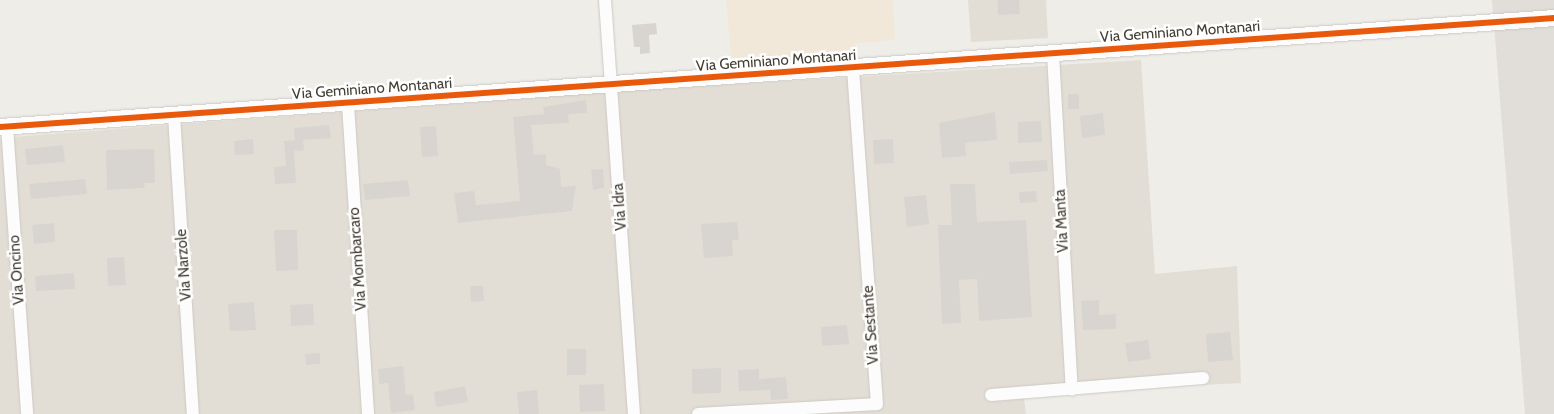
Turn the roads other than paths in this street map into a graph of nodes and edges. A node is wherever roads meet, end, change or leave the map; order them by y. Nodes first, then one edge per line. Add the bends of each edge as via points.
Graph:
1 (605, 0) edge
2 (1554, 18) edge
3 (1053, 54) junction
4 (853, 68) junction
5 (611, 85) junction
6 (348, 104) junction
7 (174, 115) junction
8 (4, 126) edge
9 (1203, 378) dead end
10 (1072, 389) junction
11 (991, 395) dead end
12 (27, 414) edge
13 (193, 414) edge
14 (368, 414) edge
15 (634, 414) edge
16 (698, 414) edge

1 - 5 street, Via Idra
2 - 3 street, Via Geminiano Montanari
3 - 4 street, Via Geminiano Montanari
3 - 10 street, Via Manta
4 - 5 street, Via Geminiano Montanari
4 - 16 street, Via Sestante via 876,404
5 - 6 street, Via Geminiano Montanari
5 - 15 street, Via Idra
6 - 7 street, Via Geminiano Montanari
6 - 14 street, Via Mombarcaro
7 - 8 street, Via Geminiano Montanari
7 - 13 street, Via Narzole
8 - 12 street, Via Oncino
9 - 10 street
10 - 11 street

